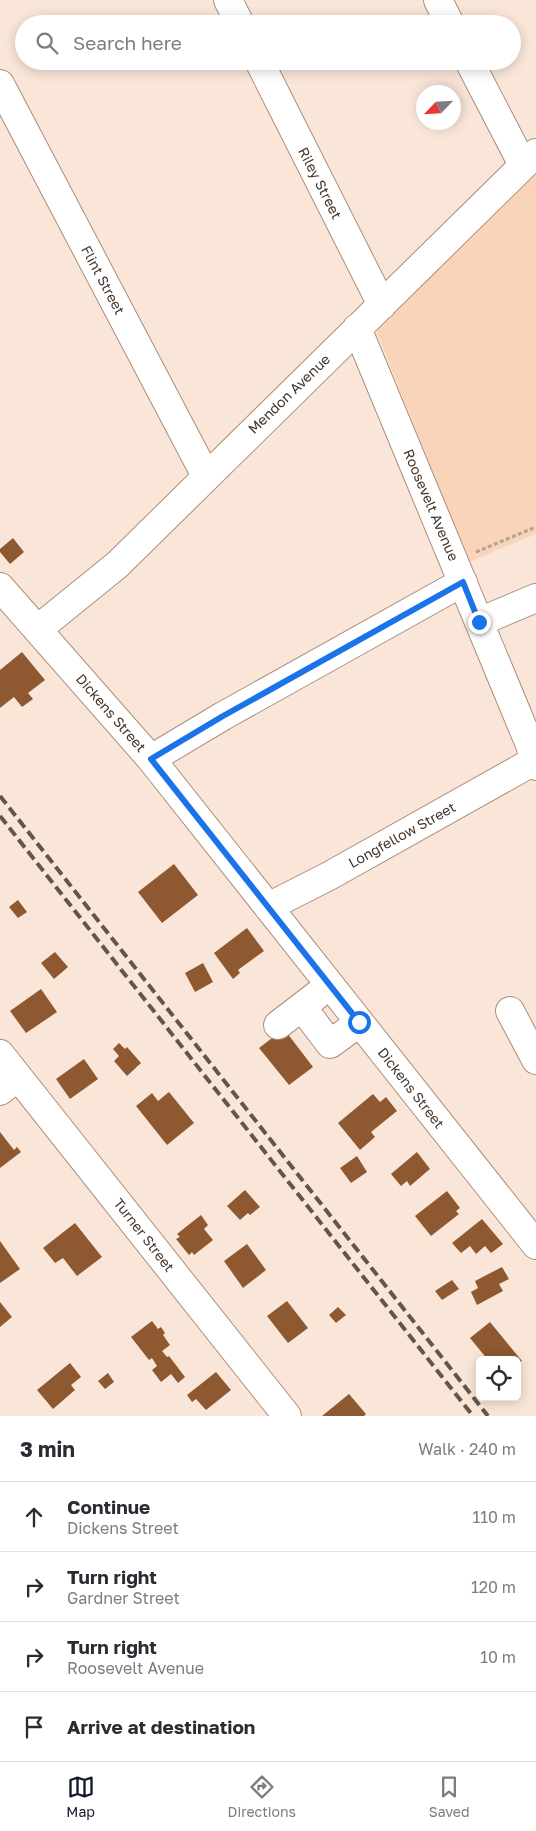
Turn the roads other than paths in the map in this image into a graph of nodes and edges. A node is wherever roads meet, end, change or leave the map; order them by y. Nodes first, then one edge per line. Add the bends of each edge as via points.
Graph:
1 (228, 0) edge
2 (438, 0) edge
3 (236, 15) edge
4 (446, 15) edge
5 (264, 70) edge
6 (475, 70) edge
7 (0, 84) edge
8 (530, 159) edge
9 (382, 305) junction
10 (357, 328) junction
11 (206, 476) junction
12 (463, 582) junction
13 (0, 586) edge
14 (536, 598) edge
15 (479, 622) junction
16 (38, 629) junction
17 (151, 759) junction
18 (535, 763) edge
19 (268, 908) junction
20 (330, 985) junction
21 (302, 1007) junction
22 (510, 1011) dead end
23 (359, 1022) junction
24 (278, 1025) dead end
25 (0, 1054) edge
26 (536, 1060) edge
27 (9, 1084) edge
28 (536, 1245) edge
29 (287, 1416) edge

1 - 3 street
2 - 4 street
5 - 9 street, Riley Street
6 - 8 street
7 - 11 street, Flint Street
8 - 9 street, Mendon Avenue
9 - 10 street, Mendon Avenue
10 - 11 street, Mendon Avenue
10 - 12 street, Roosevelt Avenue
11 - 16 street, Mendon Avenue via 116,565
12 - 15 street, Roosevelt Avenue
12 - 17 street
13 - 16 street, Dickens Street
14 - 15 street
15 - 18 street, Roosevelt Avenue
16 - 17 street, Dickens Street
17 - 19 street, Dickens Street
18 - 19 street, Longfellow Street
19 - 20 street, Dickens Street
20 - 21 street
20 - 23 street, Dickens Street
21 - 23 street via 330,1044
21 - 24 street
22 - 26 street
23 - 28 street, Dickens Street
25 - 27 street, Turner Street
27 - 29 street, Turner Street

